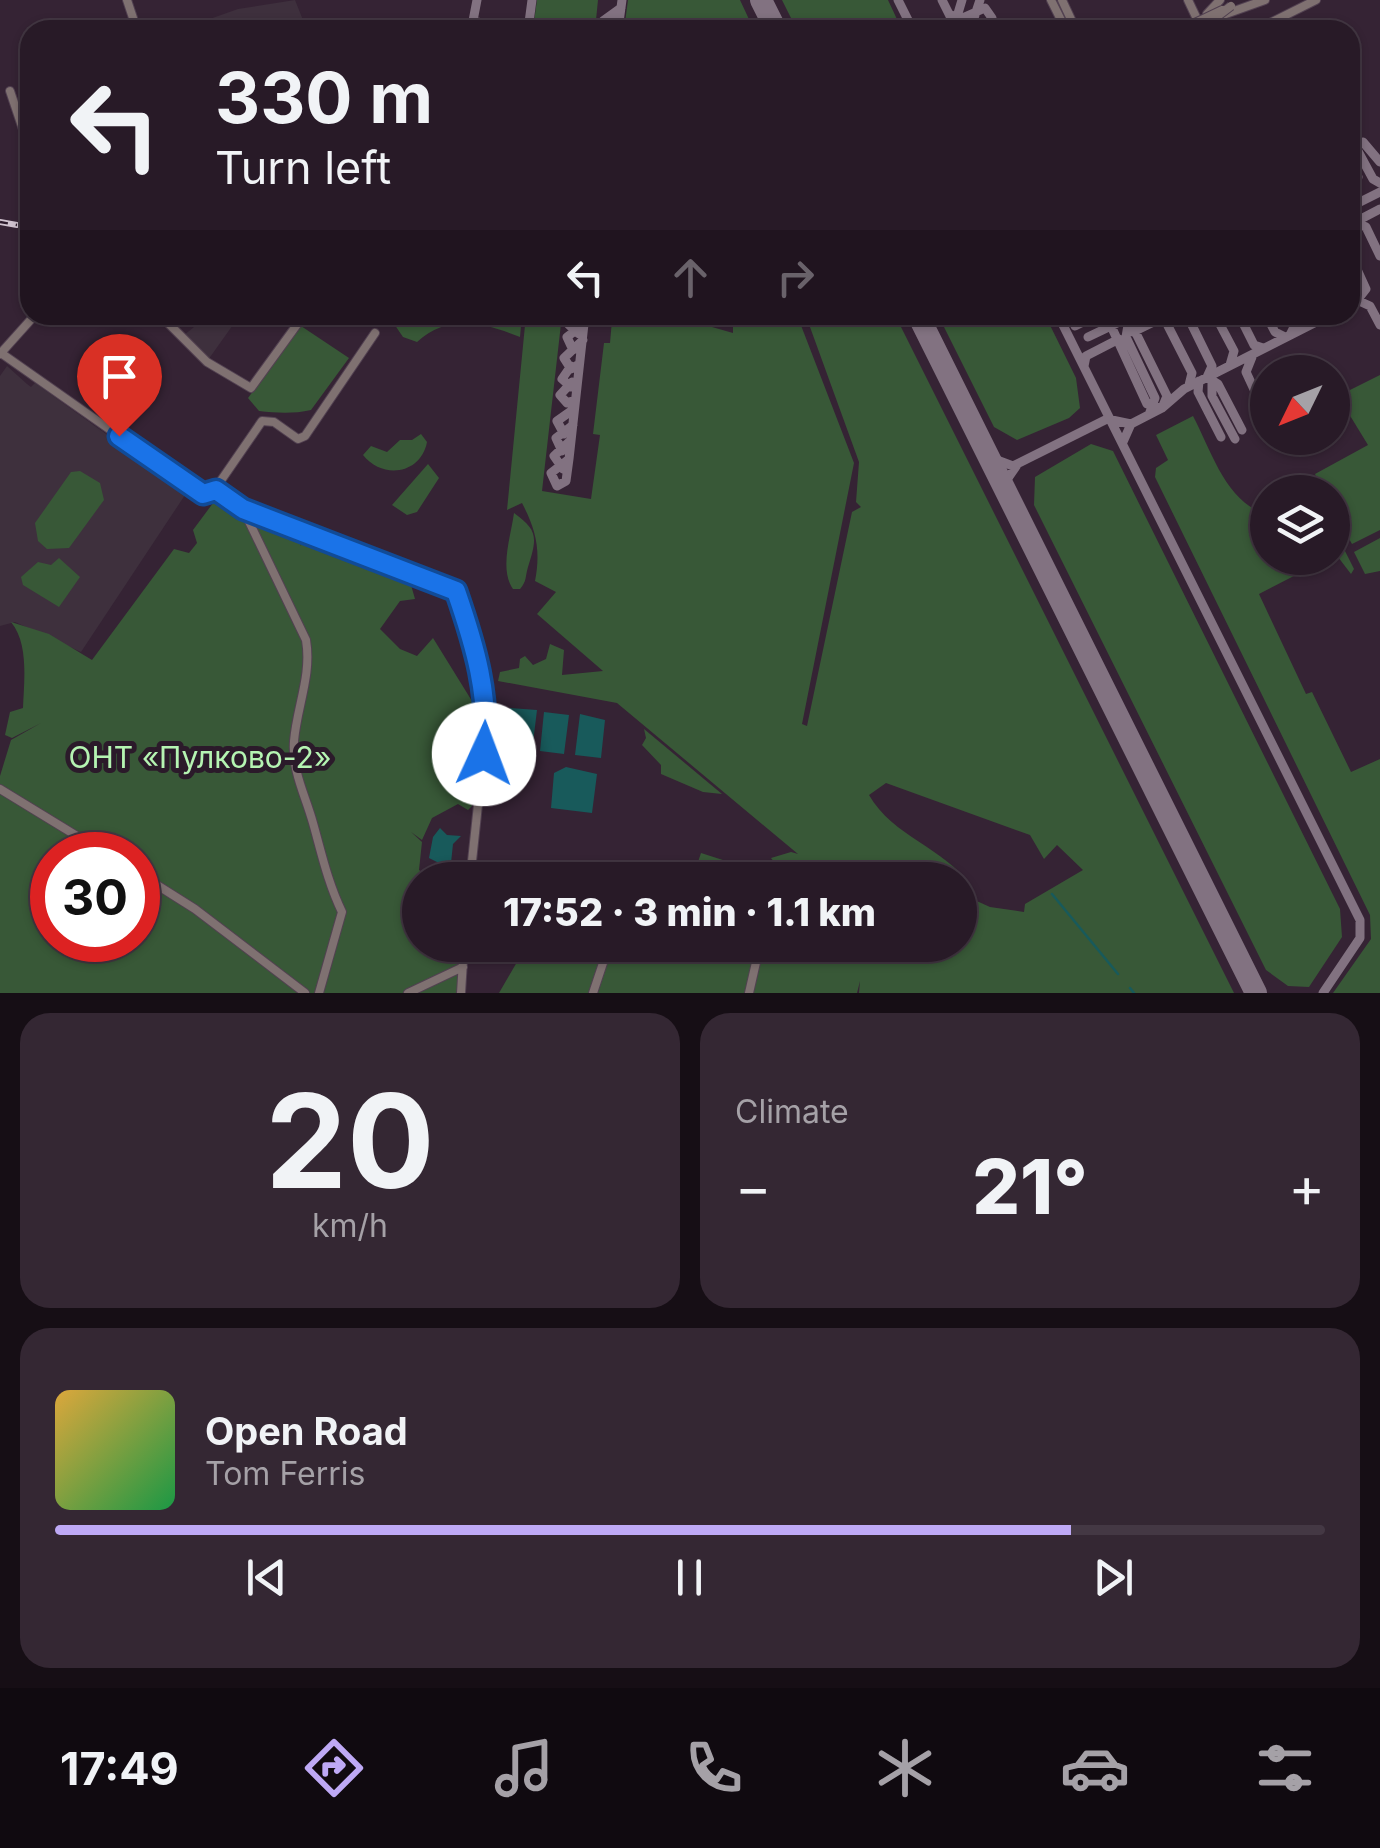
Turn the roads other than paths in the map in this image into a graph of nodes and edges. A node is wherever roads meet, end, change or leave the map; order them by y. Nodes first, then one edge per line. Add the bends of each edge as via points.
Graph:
1 (1240, 0) edge
2 (1265, 0) edge
3 (1316, 0) edge
4 (1224, 8) edge
5 (1276, 20) edge
6 (10, 91) dead end
7 (20, 120) edge
8 (26, 325) edge
9 (170, 325) edge
10 (297, 325) edge
11 (375, 333) dead end
12 (0, 354) edge
13 (214, 492) junction
14 (243, 509) junction
15 (0, 789) edge
16 (70, 832) edge
17 (472, 862) edge
18 (160, 887) edge
19 (463, 962) edge
20 (603, 962) edge
21 (756, 962) edge
22 (463, 966) junction
23 (305, 993) edge
24 (319, 993) edge
25 (408, 993) edge
26 (460, 993) edge
27 (593, 993) edge
28 (749, 993) edge

1 - 4 street, bridge
2 - 4 street
3 - 5 street
6 - 7 street
8 - 12 street
9 - 10 street via 207,362 251,388
11 - 13 street via 302,438 262,421
12 - 13 street via 183,482
13 - 14 street
14 - 17 street via 456,591 484,678 487,720
14 - 24 street via 309,658 294,742 296,784 342,912
15 - 16 street
18 - 23 street
19 - 22 street
20 - 27 street
21 - 28 street
22 - 25 street
22 - 26 street

